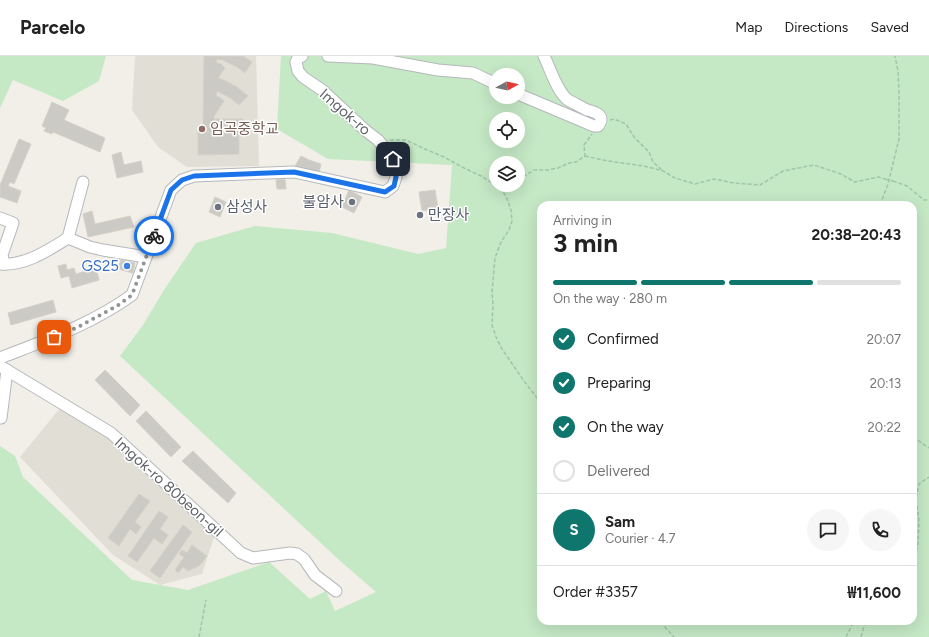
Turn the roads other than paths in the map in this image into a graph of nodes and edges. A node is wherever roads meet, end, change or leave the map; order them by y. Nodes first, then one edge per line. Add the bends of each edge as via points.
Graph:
1 (302, 56) edge
2 (328, 56) edge
3 (544, 56) edge
4 (489, 81) edge
5 (525, 97) edge
6 (83, 182) dead end
7 (0, 218) edge
8 (4, 238) edge
9 (68, 238) junction
10 (146, 257) junction
11 (2, 264) edge
12 (0, 358) edge
13 (3, 368) edge
14 (1, 418) dead end
15 (336, 591) dead end

1 - 10 street, Imgok-ro via 296,62 303,77 322,90 378,140 393,159 396,177 394,186 385,192 294,172 194,176 182,180 171,190
2 - 4 street via 373,58 438,70 473,73
3 - 5 street via 562,95 598,114 601,119 597,124
6 - 9 street
7 - 8 street via 13,224
8 - 11 street
9 - 10 street via 102,250
9 - 11 street via 35,257
10 - 12 street, Imgok-ro via 132,295 117,306 72,329
13 - 14 street
13 - 15 street, Imgok-ro 80beon-gil via 111,433 241,553 252,558 290,552 297,554 304,559 314,575

